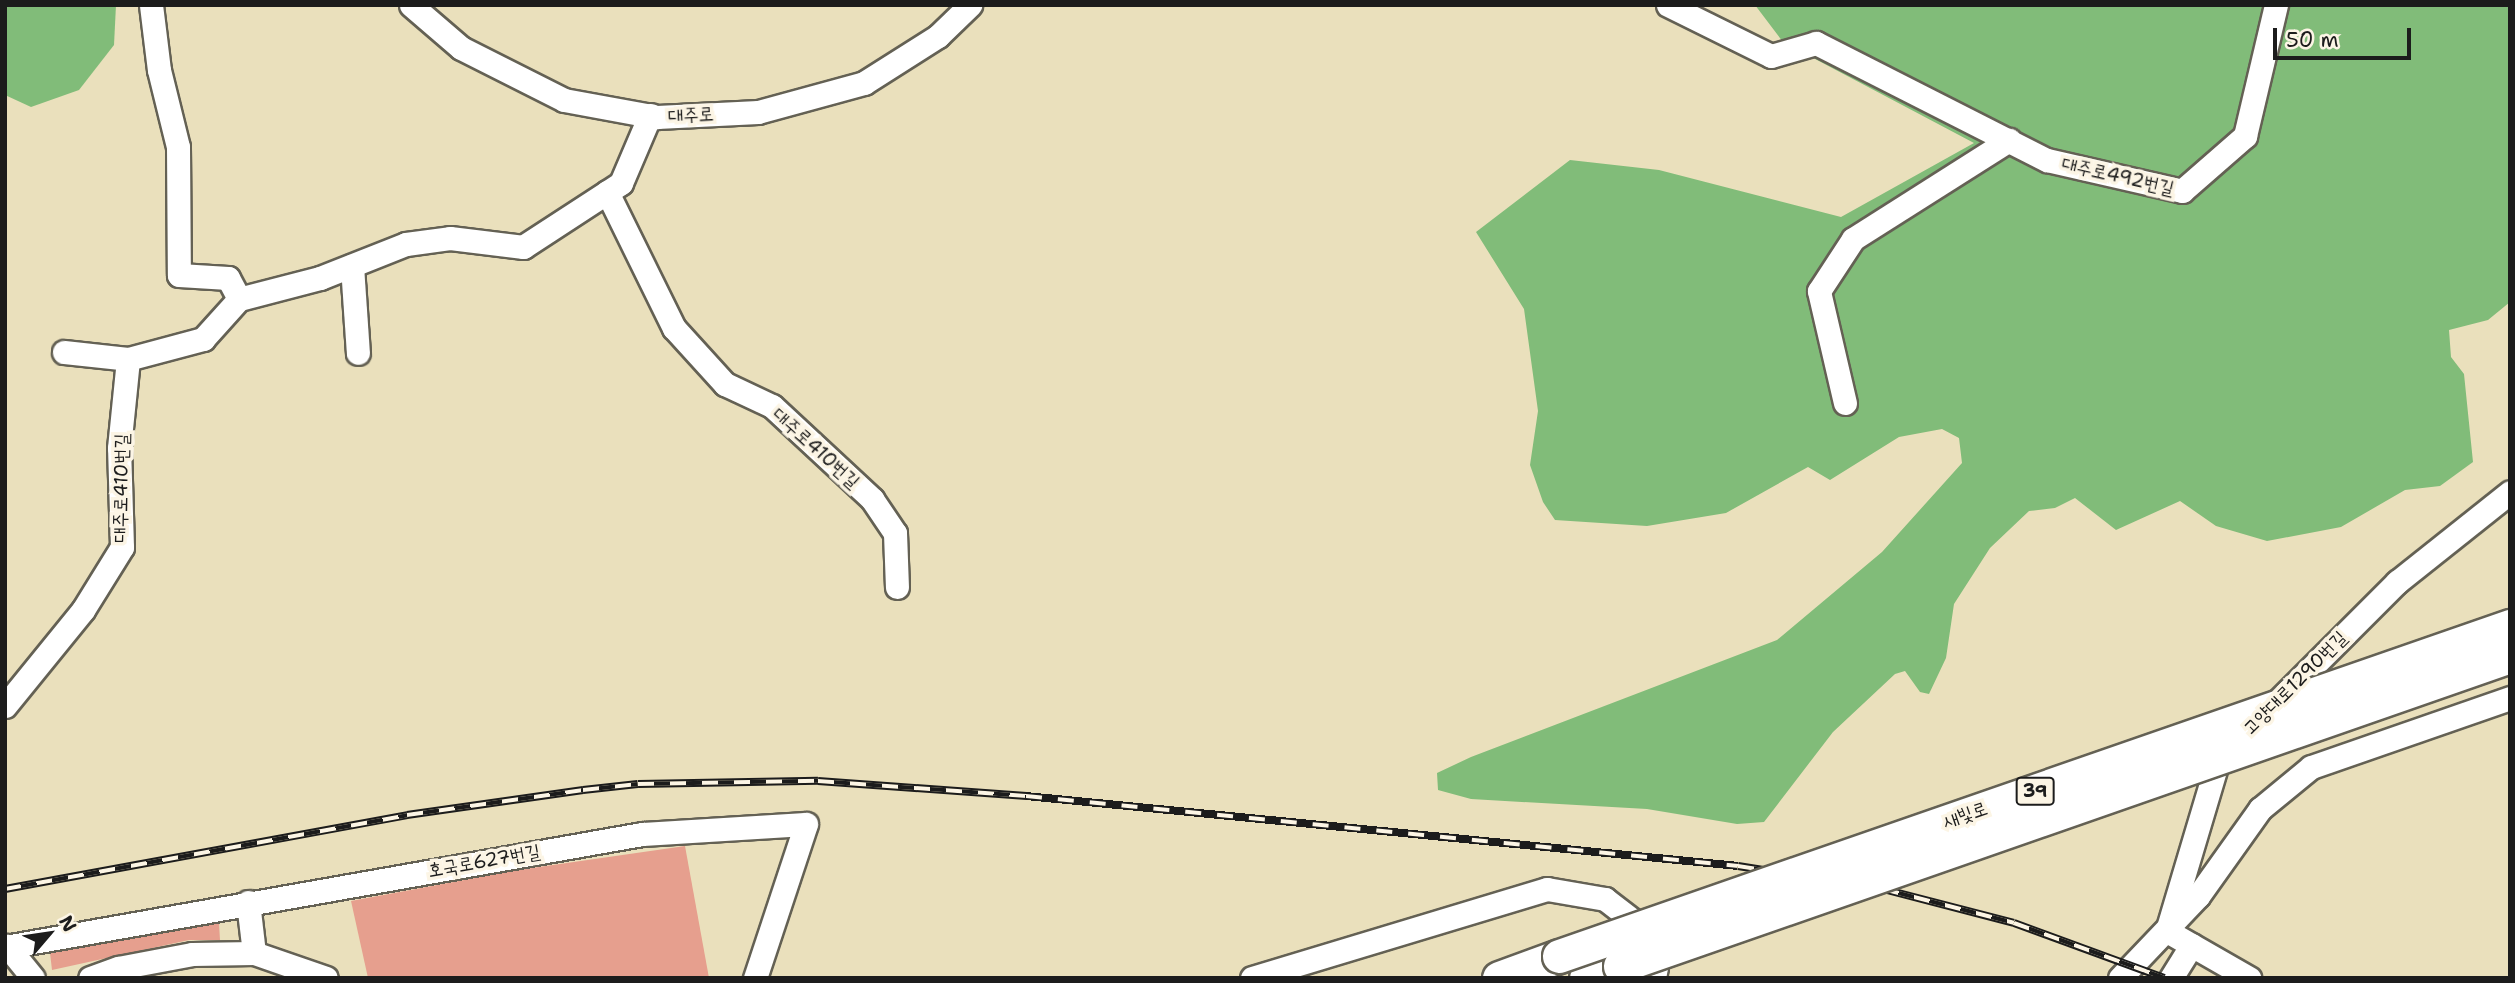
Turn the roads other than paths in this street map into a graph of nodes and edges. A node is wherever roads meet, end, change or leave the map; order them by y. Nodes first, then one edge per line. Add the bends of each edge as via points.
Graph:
1 (151, 5) edge
2 (411, 5) edge
3 (970, 5) edge
4 (1668, 5) edge
5 (2276, 5) edge
6 (650, 115) junction
7 (2009, 141) junction
8 (607, 192) junction
9 (352, 266) junction
10 (239, 299) junction
11 (64, 352) dead end
12 (358, 353) dead end
13 (128, 359) junction
14 (1845, 403) dead end
15 (2510, 492) edge
16 (897, 587) dead end
17 (2510, 626) edge
18 (2510, 656) edge
19 (2510, 698) edge
20 (5, 706) edge
21 (248, 902) junction
22 (2167, 931) junction
23 (2192, 945) junction
24 (6, 946) edge
25 (254, 953) junction
26 (33, 978) edge
27 (90, 978) edge
28 (326, 978) edge
29 (755, 978) edge
30 (1252, 978) edge
31 (1499, 978) edge
32 (1586, 978) edge
33 (1654, 978) edge
34 (2120, 978) edge
35 (2171, 978) edge
36 (2249, 978) edge

1 - 10 street via 159,70 178,148 179,275 229,278
2 - 6 street, 대주로 via 461,48 564,100
3 - 6 street, 대주로 via 938,36 864,83 758,112
4 - 7 street, 대주로492번길 via 1771,56 1816,43
5 - 7 street, 대주로492번길 via 2245,136 2182,191 2047,160
6 - 8 street via 621,183
7 - 14 street via 1853,239 1819,291
8 - 9 street via 523,247 450,238 406,244
8 - 16 street, 대주로410번길 via 674,328 725,384 772,406 872,499 895,533
9 - 10 street
9 - 12 street
10 - 13 street via 203,339
11 - 13 street
13 - 20 street, 대주로410번길 via 119,448 122,548 83,610
15 - 22 street, 고양대로1290번길 via 2397,582 2218,760
17 - 31 highway, 새빛로 / 39, bridge
18 - 32 highway, 새빛로 / 39, bridge
19 - 22 street via 2311,767 2260,809
21 - 24 street, 호국로627번길
21 - 25 street
21 - 29 street, 호국로627번길 via 642,834 806,824
22 - 23 street
22 - 34 street
23 - 35 street
23 - 36 street
24 - 26 street
25 - 27 street via 192,954 117,968
25 - 28 street
30 - 33 street via 1547,889 1605,899 1640,926 1656,967

